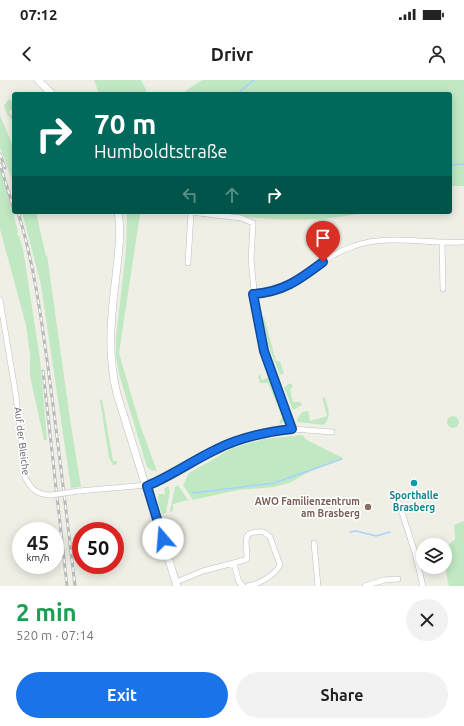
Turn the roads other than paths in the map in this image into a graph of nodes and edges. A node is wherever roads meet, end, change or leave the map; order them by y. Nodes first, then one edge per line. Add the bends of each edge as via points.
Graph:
1 (38, 80) edge
2 (50, 92) edge
3 (118, 214) edge
4 (191, 214) edge
5 (208, 214) edge
6 (464, 242) edge
7 (442, 243) junction
8 (188, 263) dead end
9 (443, 290) dead end
10 (253, 294) junction
11 (0, 300) edge
12 (292, 429) junction
13 (332, 432) dead end
14 (147, 486) junction
15 (399, 504) dead end
16 (314, 543) dead end
17 (234, 564) junction
18 (398, 579) dead end
19 (176, 584) edge
20 (243, 586) edge
21 (248, 586) edge
22 (318, 586) edge
23 (368, 586) edge
24 (423, 586) edge

1 - 2 main road
3 - 14 main road via 120,238 111,322 111,368 118,398
4 - 8 street
5 - 10 street via 241,218 253,223
6 - 7 street
7 - 9 street
7 - 10 street via 385,240 361,243 337,253 282,289
10 - 12 street via 264,351
11 - 14 street, Auf der Bleiche, bridge via 16,396 25,477 31,488 39,494 51,495
12 - 13 street
12 - 14 street via 238,440
14 - 19 main road
15 - 24 street
16 - 22 street
17 - 19 street via 203,571
17 - 20 street via 239,582
17 - 21 street via 247,558 245,540 248,534 262,531 268,535 280,566 257,584
18 - 23 street via 384,580

